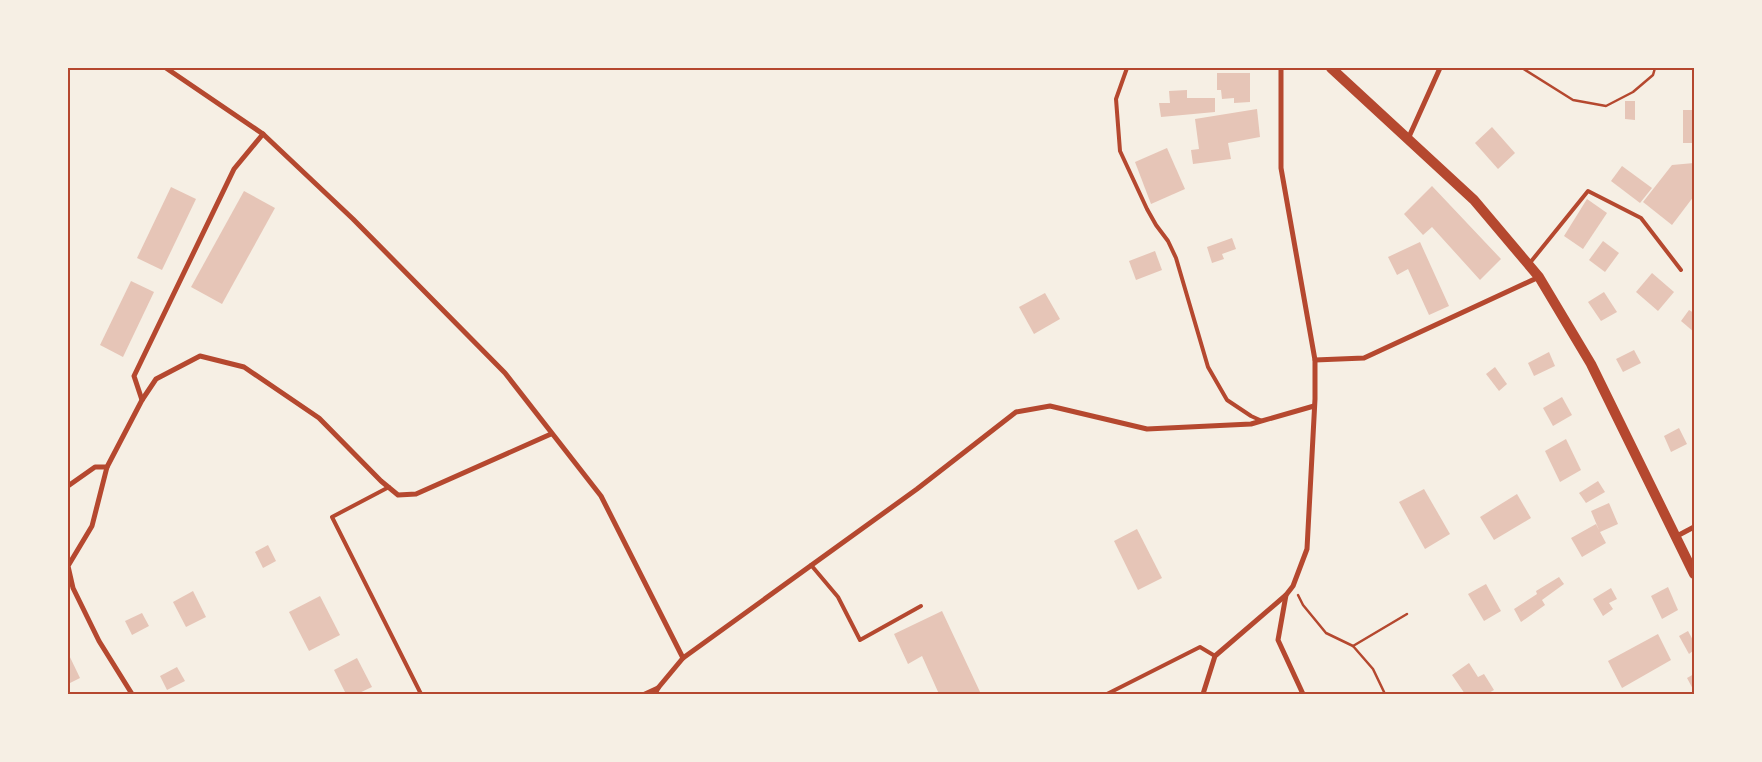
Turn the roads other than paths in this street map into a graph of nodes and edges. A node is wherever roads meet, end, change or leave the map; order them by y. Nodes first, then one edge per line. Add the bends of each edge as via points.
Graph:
1 (166, 68) edge
2 (1127, 68) edge
3 (1280, 68) edge
4 (1331, 68) edge
5 (1440, 68) edge
6 (264, 134) junction
7 (1408, 138) junction
8 (1528, 264) junction
9 (1681, 270) dead end
10 (1539, 278) junction
11 (1315, 360) junction
12 (142, 400) junction
13 (1314, 406) junction
14 (1263, 421) junction
15 (551, 434) junction
16 (107, 467) junction
17 (68, 486) edge
18 (389, 487) junction
19 (1694, 527) edge
20 (1677, 536) junction
21 (811, 565) junction
22 (1694, 574) edge
23 (1286, 595) junction
24 (921, 606) dead end
25 (1215, 656) junction
26 (683, 658) junction
27 (658, 688) junction
28 (132, 694) edge
29 (421, 694) edge
30 (645, 694) edge
31 (655, 694) edge
32 (1107, 694) edge
33 (1203, 694) edge
34 (1303, 694) edge

1 - 6 street
2 - 14 lane via 1116,100 1120,151 1146,209 1176,258 1208,367 1227,400
3 - 11 street via 1281,168
4 - 7 main road
5 - 7 street
6 - 12 street via 234,169 134,376
6 - 15 street via 505,373
7 - 8 main road via 1474,200
8 - 9 lane via 1588,191 1641,218
8 - 10 main road
10 - 11 street via 1364,358
10 - 20 main road via 1591,364
11 - 13 street
12 - 16 street
12 - 18 street via 156,379 200,356 244,367 319,418
13 - 14 street
13 - 23 street via 1307,549 1293,586
14 - 21 street via 1147,429 1050,406 1016,412
15 - 18 street via 416,494 398,495
15 - 26 street via 601,496
16 - 17 street via 94,467
16 - 28 street via 92,526 68,566 74,588 99,642
18 - 29 lane via 332,517
19 - 20 street
20 - 22 main road
21 - 24 lane via 838,597 860,640
21 - 26 street
23 - 25 street
23 - 34 street via 1278,640
25 - 32 lane via 1200,647
25 - 33 street
26 - 27 street
27 - 30 street
27 - 31 street

